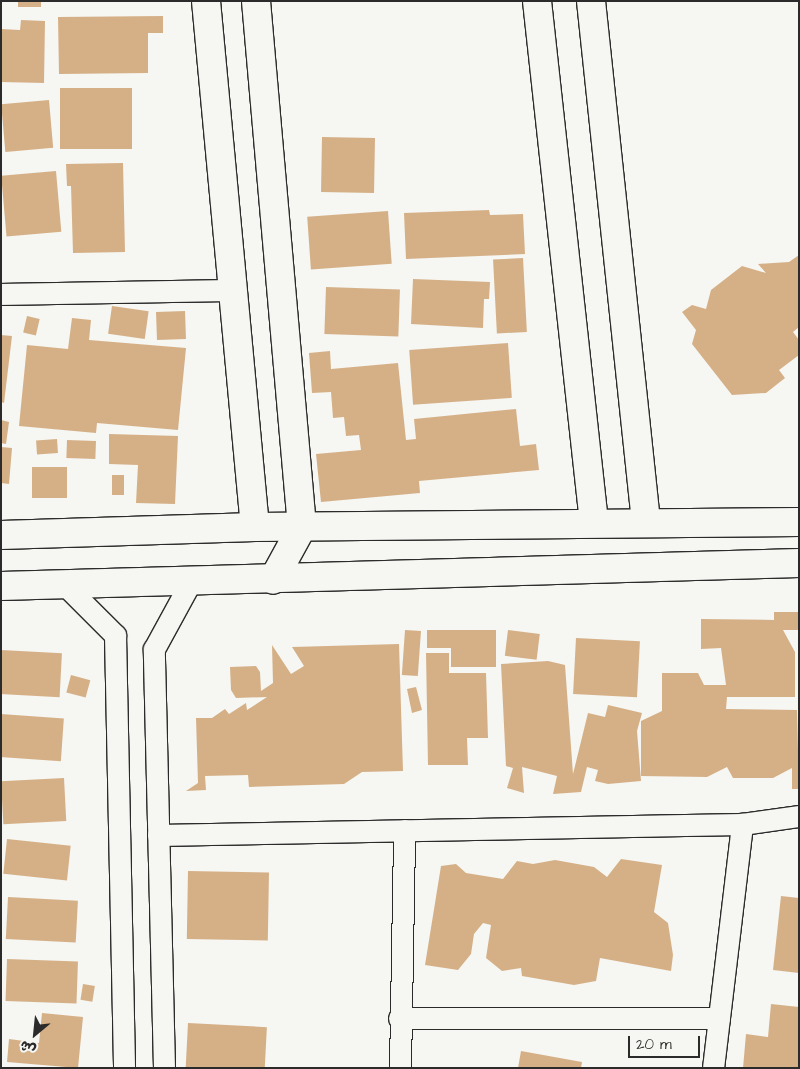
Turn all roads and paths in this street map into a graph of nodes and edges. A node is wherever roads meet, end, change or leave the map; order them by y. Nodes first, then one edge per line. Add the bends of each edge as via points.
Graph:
1 (206, 1) edge
2 (256, 1) edge
3 (537, 1) edge
4 (591, 1) edge
5 (233, 290) junction
6 (1, 294) edge
7 (594, 522) junction
8 (646, 522) junction
9 (799, 522) edge
10 (255, 527) junction
11 (302, 527) junction
12 (1, 535) edge
13 (799, 564) edge
14 (273, 580) junction
15 (191, 581) junction
16 (65, 585) junction
17 (1, 586) edge
18 (799, 816) edge
19 (742, 824) junction
20 (404, 830) junction
21 (158, 835) junction
22 (399, 1018) junction
23 (719, 1018) junction
24 (124, 1068) edge
25 (164, 1068) edge
26 (400, 1068) edge
27 (713, 1068) edge

1 - 5 street
2 - 11 street
3 - 7 street
4 - 8 street
5 - 6 street
5 - 10 street
7 - 8 street
7 - 11 street
8 - 9 street
10 - 11 street
10 - 12 street
11 - 14 street
13 - 14 street
14 - 15 street
15 - 16 street
15 - 21 street via 154,649
16 - 17 street
16 - 24 street via 115,635
18 - 19 street
19 - 20 street
19 - 23 street
20 - 21 street
20 - 22 street
21 - 25 street
22 - 23 street
22 - 26 street
23 - 27 street

